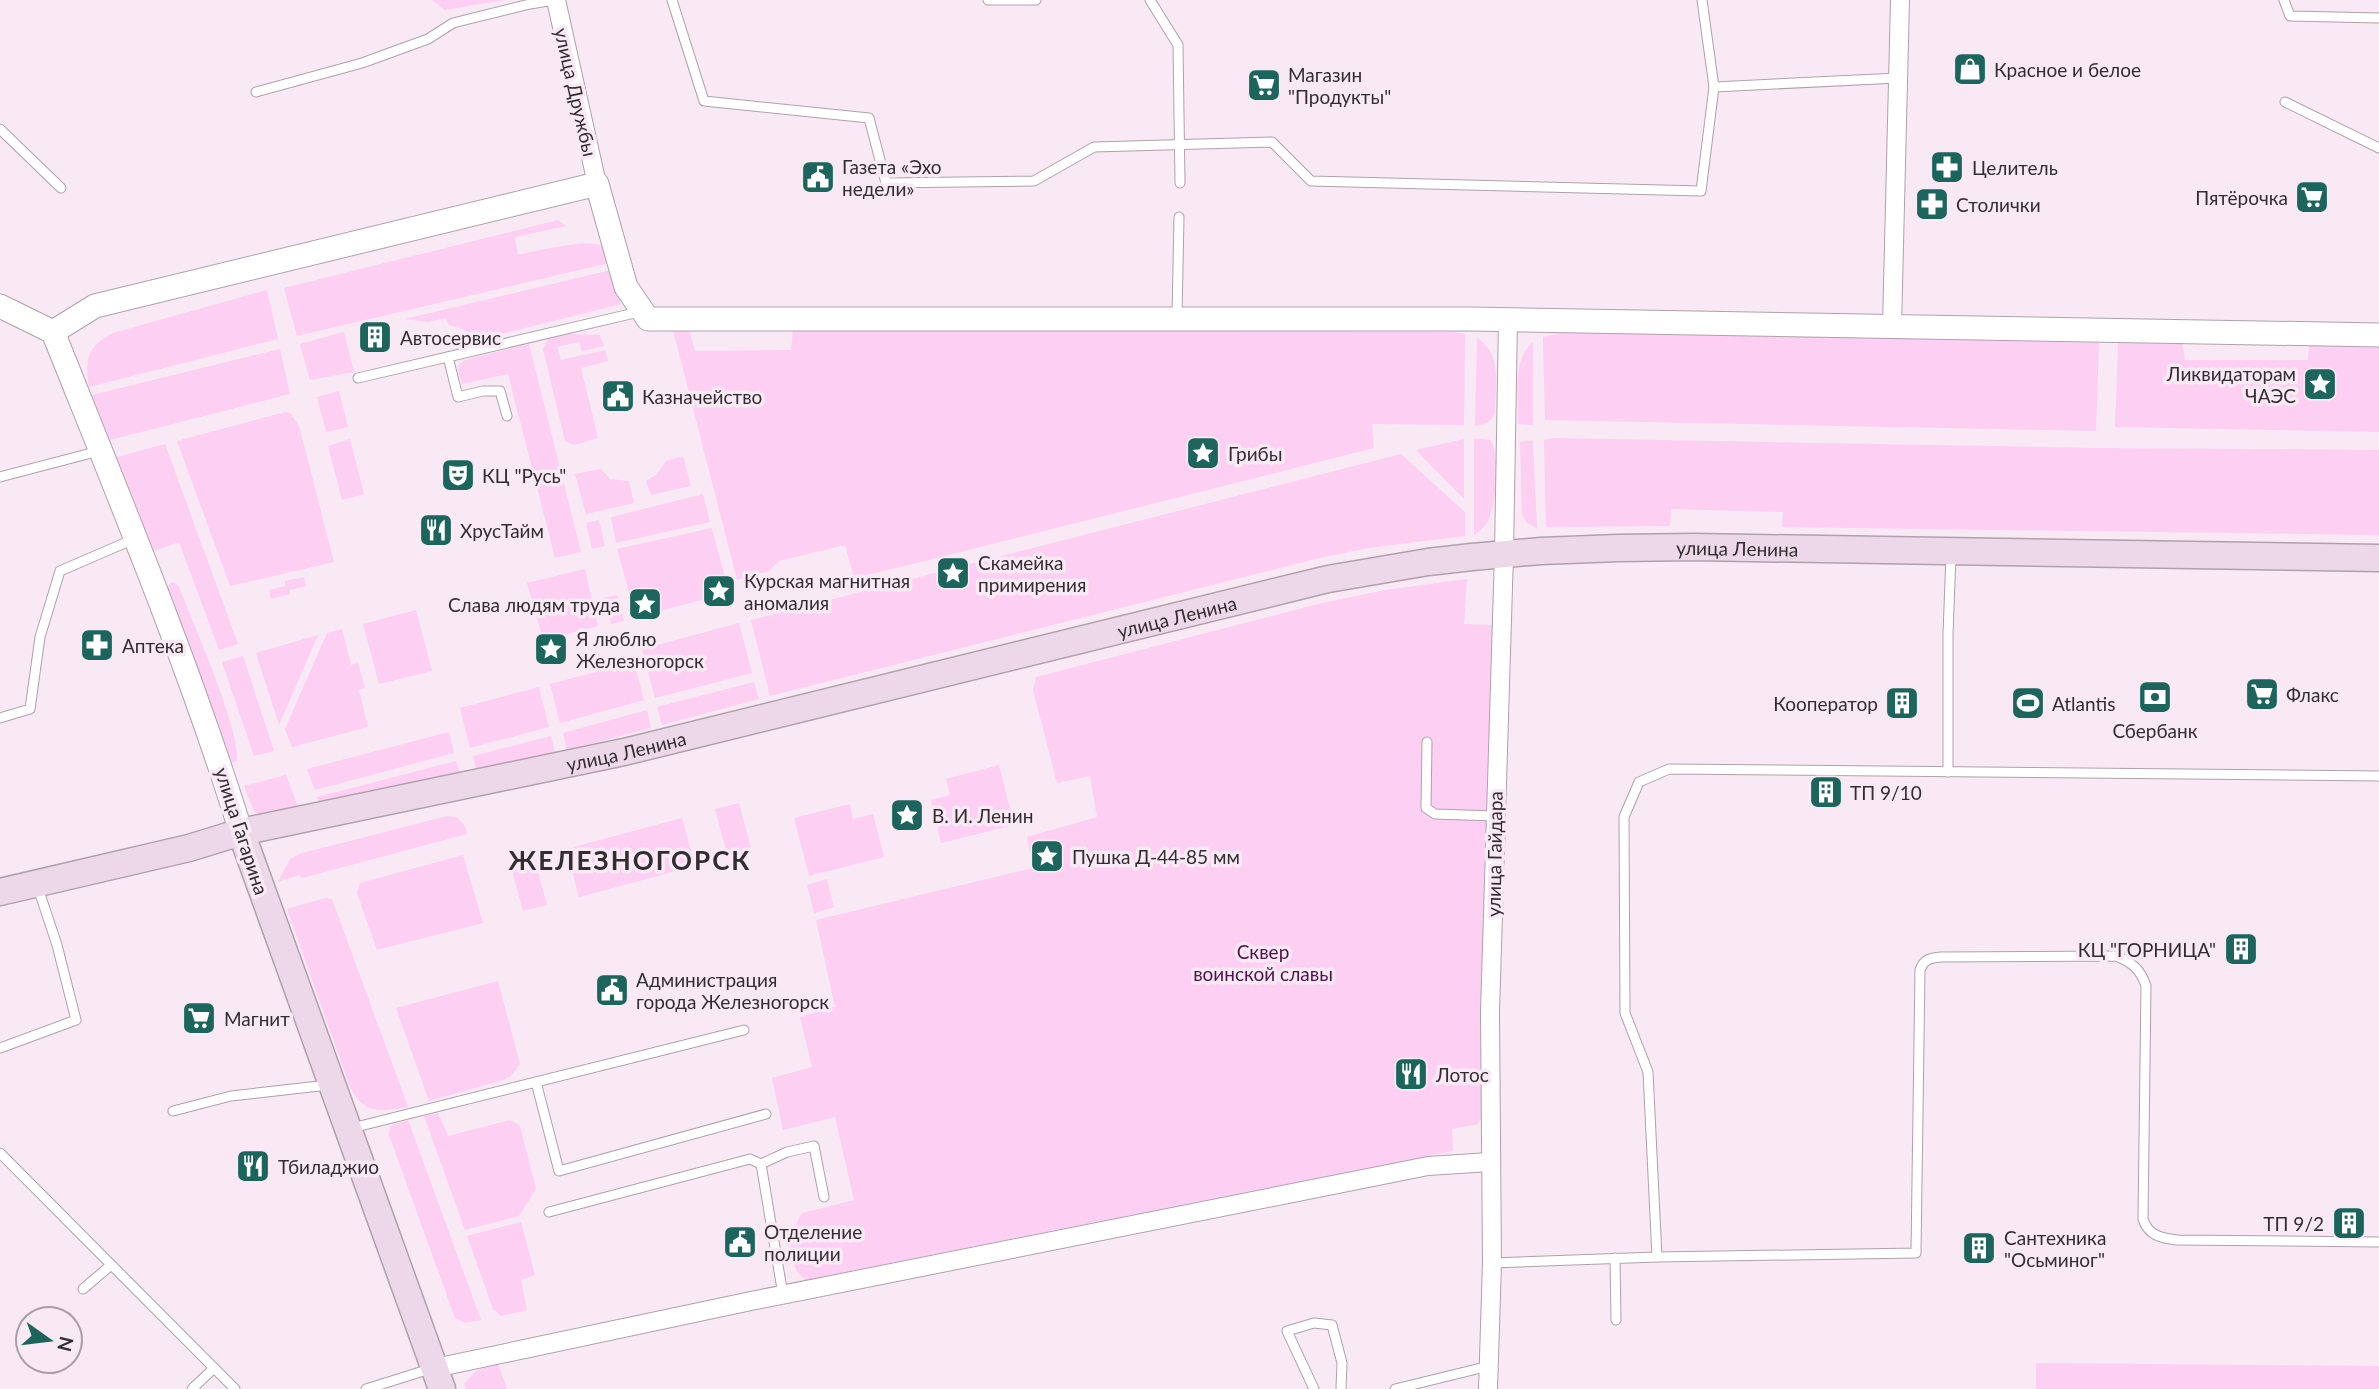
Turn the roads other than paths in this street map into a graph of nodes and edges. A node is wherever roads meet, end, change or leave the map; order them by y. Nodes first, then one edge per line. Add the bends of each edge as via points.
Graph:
1 (555, 0) edge
2 (672, 0) edge
3 (988, 0) edge
4 (1037, 0) edge
5 (1150, 0) edge
6 (1702, 0) edge
7 (1900, 0) edge
8 (2284, 0) edge
9 (2379, 18) edge
10 (1898, 78) junction
11 (1713, 87) junction
12 (256, 92) dead end
13 (2285, 102) dead end
14 (0, 129) edge
15 (1180, 145) junction
16 (2379, 148) edge
17 (1180, 183) dead end
18 (597, 184) junction
19 (61, 188) dead end
20 (1179, 217) dead end
21 (0, 306) edge
22 (643, 311) junction
23 (1177, 319) junction
24 (1508, 319) junction
25 (1892, 327) junction
26 (53, 332) junction
27 (2379, 335) edge
28 (448, 357) junction
29 (358, 378) dead end
30 (507, 416) dead end
31 (101, 451) junction
32 (0, 477) edge
33 (136, 538) junction
34 (1951, 553) junction
35 (1504, 554) junction
36 (2379, 558) edge
37 (0, 718) edge
38 (1427, 741) dead end
39 (1948, 772) junction
40 (2379, 776) edge
41 (1495, 816) junction
42 (241, 832) junction
43 (36, 883) junction
44 (0, 892) edge
45 (744, 1030) dead end
46 (0, 1048) edge
47 (536, 1082) junction
48 (333, 1084) junction
49 (173, 1111) dead end
50 (766, 1114) dead end
51 (349, 1129) junction
52 (0, 1153) edge
53 (1490, 1161) junction
54 (761, 1164) junction
55 (824, 1198) dead end
56 (549, 1212) dead end
57 (2379, 1242) edge
58 (1657, 1257) junction
59 (1615, 1258) junction
60 (1492, 1262) junction
61 (111, 1265) junction
62 (83, 1289) dead end
63 (783, 1295) junction
64 (1616, 1320) dead end
65 (1489, 1366) junction
66 (215, 1368) junction
67 (439, 1378) edge
68 (192, 1389) edge
69 (235, 1389) edge
70 (366, 1389) edge
71 (1314, 1389) edge
72 (1341, 1389) edge
73 (1395, 1389) edge
74 (1488, 1389) edge

1 - 12 lane via 453,23 428,39 362,63
1 - 18 street, улица Дружбы
2 - 15 lane via 704,101 869,118 886,183 1034,181 1094,147
3 - 4 lane
5 - 15 lane via 1178,45
6 - 11 lane
7 - 10 street
8 - 9 lane via 2290,16
10 - 11 lane
10 - 25 street
11 - 15 lane via 1700,191 1311,181 1272,142
13 - 16 lane
14 - 19 lane
15 - 17 lane
18 - 22 street via 626,287
18 - 26 street via 95,306
20 - 23 lane
21 - 26 street
22 - 23 street via 648,319
22 - 28 lane
23 - 24 street
24 - 25 street
24 - 35 street, улица Гайдара
25 - 27 street
26 - 31 street, улица Гагарина
28 - 29 lane
28 - 30 lane via 458,397 500,391
31 - 32 lane
31 - 33 street, улица Гагарина
33 - 37 lane via 60,571 40,637 30,709
33 - 42 street, улица Гагарина
34 - 35 main road, улица Ленина via 1694,547
34 - 36 main road, улица Ленина
34 - 39 lane
35 - 41 street, улица Гайдара
35 - 42 main road, улица Ленина via 1328,579 624,752
38 - 41 lane via 1426,808 1435,814
39 - 40 lane
39 - 58 lane via 1669,768 1639,782 1624,817 1625,1013 1648,1072
41 - 53 street, улица Гайдара
42 - 43 main road, улица Ленина
42 - 48 main road, улица Гагарина
43 - 44 main road, улица Ленина
43 - 46 lane via 76,1020
45 - 47 lane
47 - 50 lane via 559,1171
47 - 51 lane
48 - 49 lane via 231,1096
48 - 51 main road, улица Гагарина
51 - 67 main road, улица Гагарина
52 - 61 lane
53 - 60 street, улица Гайдара
53 - 63 street via 1428,1167
54 - 55 lane via 814,1146
54 - 56 lane via 750,1159
54 - 63 lane
57 - 58 lane via 2177,1240 2155,1235 2143,1219 2146,986 2137,968 2116,956 1941,957 1929,958 1920,970 1916,1253
58 - 59 lane
59 - 60 lane
59 - 64 lane
60 - 65 street, улица Гайдара
61 - 62 lane
61 - 66 lane
63 - 67 street
65 - 73 lane
65 - 74 street, улица Гайдара
66 - 68 lane
66 - 69 lane
67 - 70 lane
71 - 72 lane via 1287,1331 1314,1323 1332,1325 1342,1363

